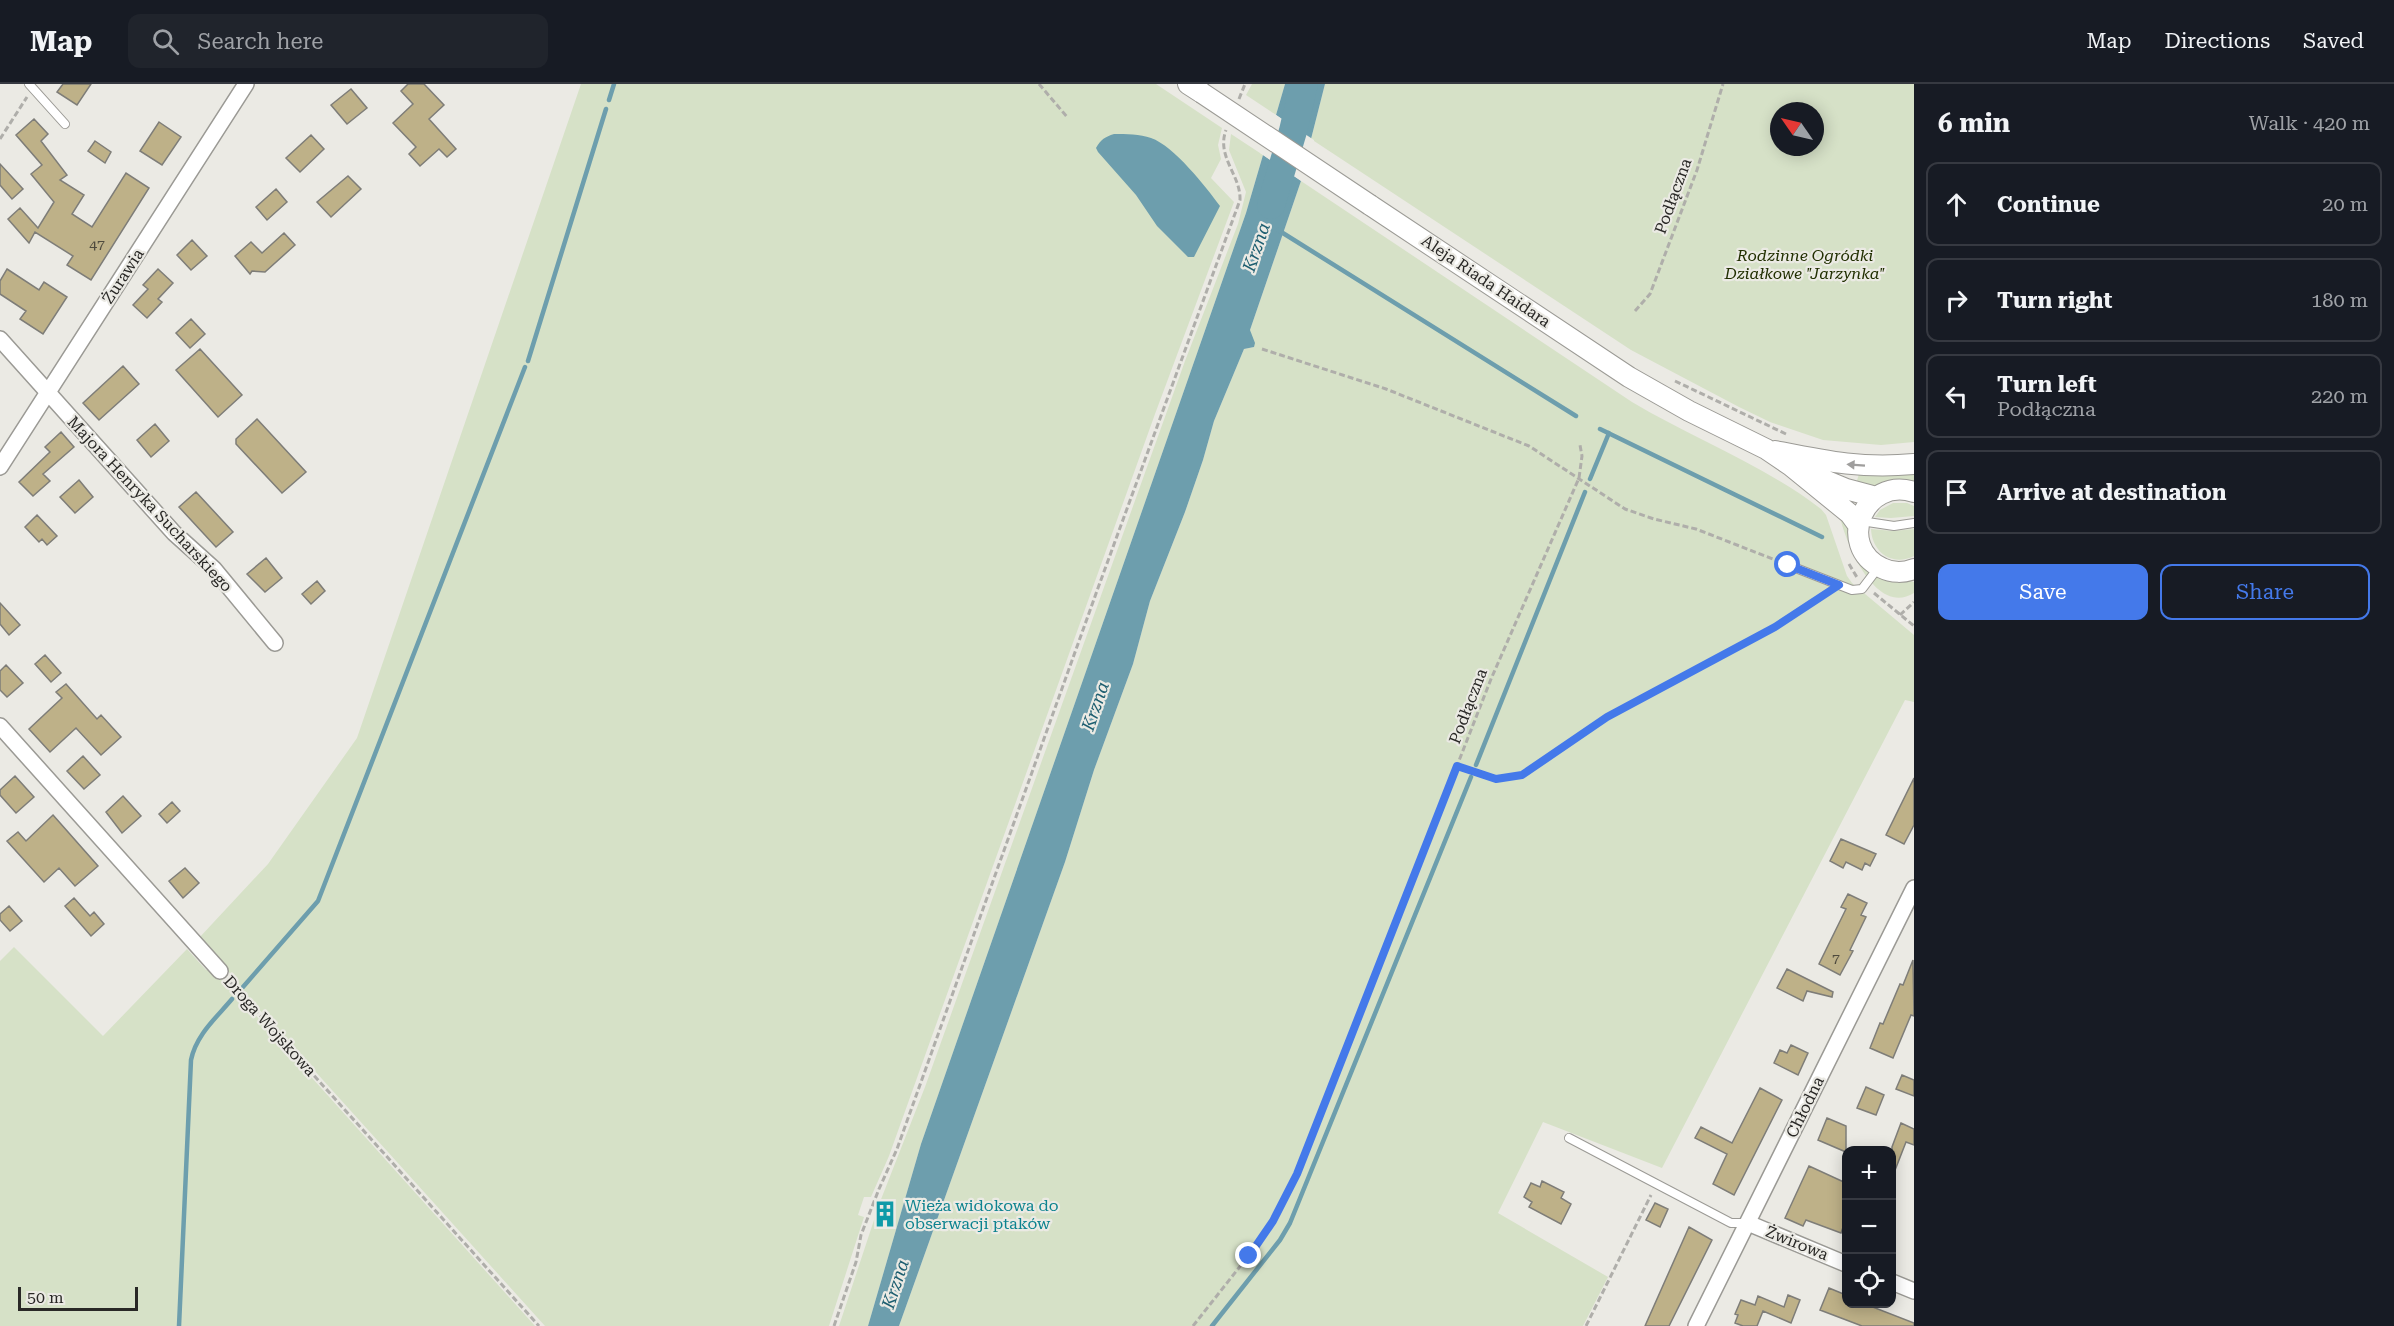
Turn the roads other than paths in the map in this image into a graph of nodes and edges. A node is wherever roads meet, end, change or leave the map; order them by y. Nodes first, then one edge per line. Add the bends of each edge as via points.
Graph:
1 (246, 84) edge
2 (31, 86) edge
3 (1195, 89) edge
4 (66, 124) dead end
5 (0, 339) edge
6 (47, 392) junction
7 (1766, 449) junction
8 (1914, 464) edge
9 (1791, 466) junction
10 (0, 467) edge
11 (1914, 492) edge
12 (1876, 497) junction
13 (1859, 523) junction
14 (1914, 523) edge
15 (1788, 565) road end
16 (1879, 566) junction
17 (1913, 571) edge
18 (275, 643) dead end
19 (0, 726) edge
20 (1914, 888) edge
21 (220, 971) road end
22 (1569, 1138) dead end
23 (1748, 1223) junction
24 (1842, 1262) edge
25 (1896, 1284) edge
26 (1914, 1291) edge
27 (1696, 1326) edge

1 - 6 street, Żurawia
2 - 4 lane
3 - 7 street, Aleja Riada Haidara, bridge via 1629,377
5 - 6 street, Majora Henryka Sucharskiego
6 - 10 street, Żurawia
6 - 18 street, Majora Henryka Sucharskiego via 174,533 214,568
8 -> 7 street via 1853,466
7 - 9 street, Aleja Riada Haidara
9 - 12 street, Aleja Riada Haidara
9 - 13 street, Aleja Riada Haidara
11 - 12 street via 1897,489
12 - 13 street via 1867,505
13 - 14 lane
13 - 16 street via 1863,549
15 - 16 lane via 1852,590 1862,589
16 - 17 street via 1894,572
19 - 21 street, Droga Wojskowa
20 - 23 street, Chłodna
22 - 23 lane via 1731,1223
23 - 24 street, Żwirowa
23 - 27 street, Chłodna
25 - 26 street

